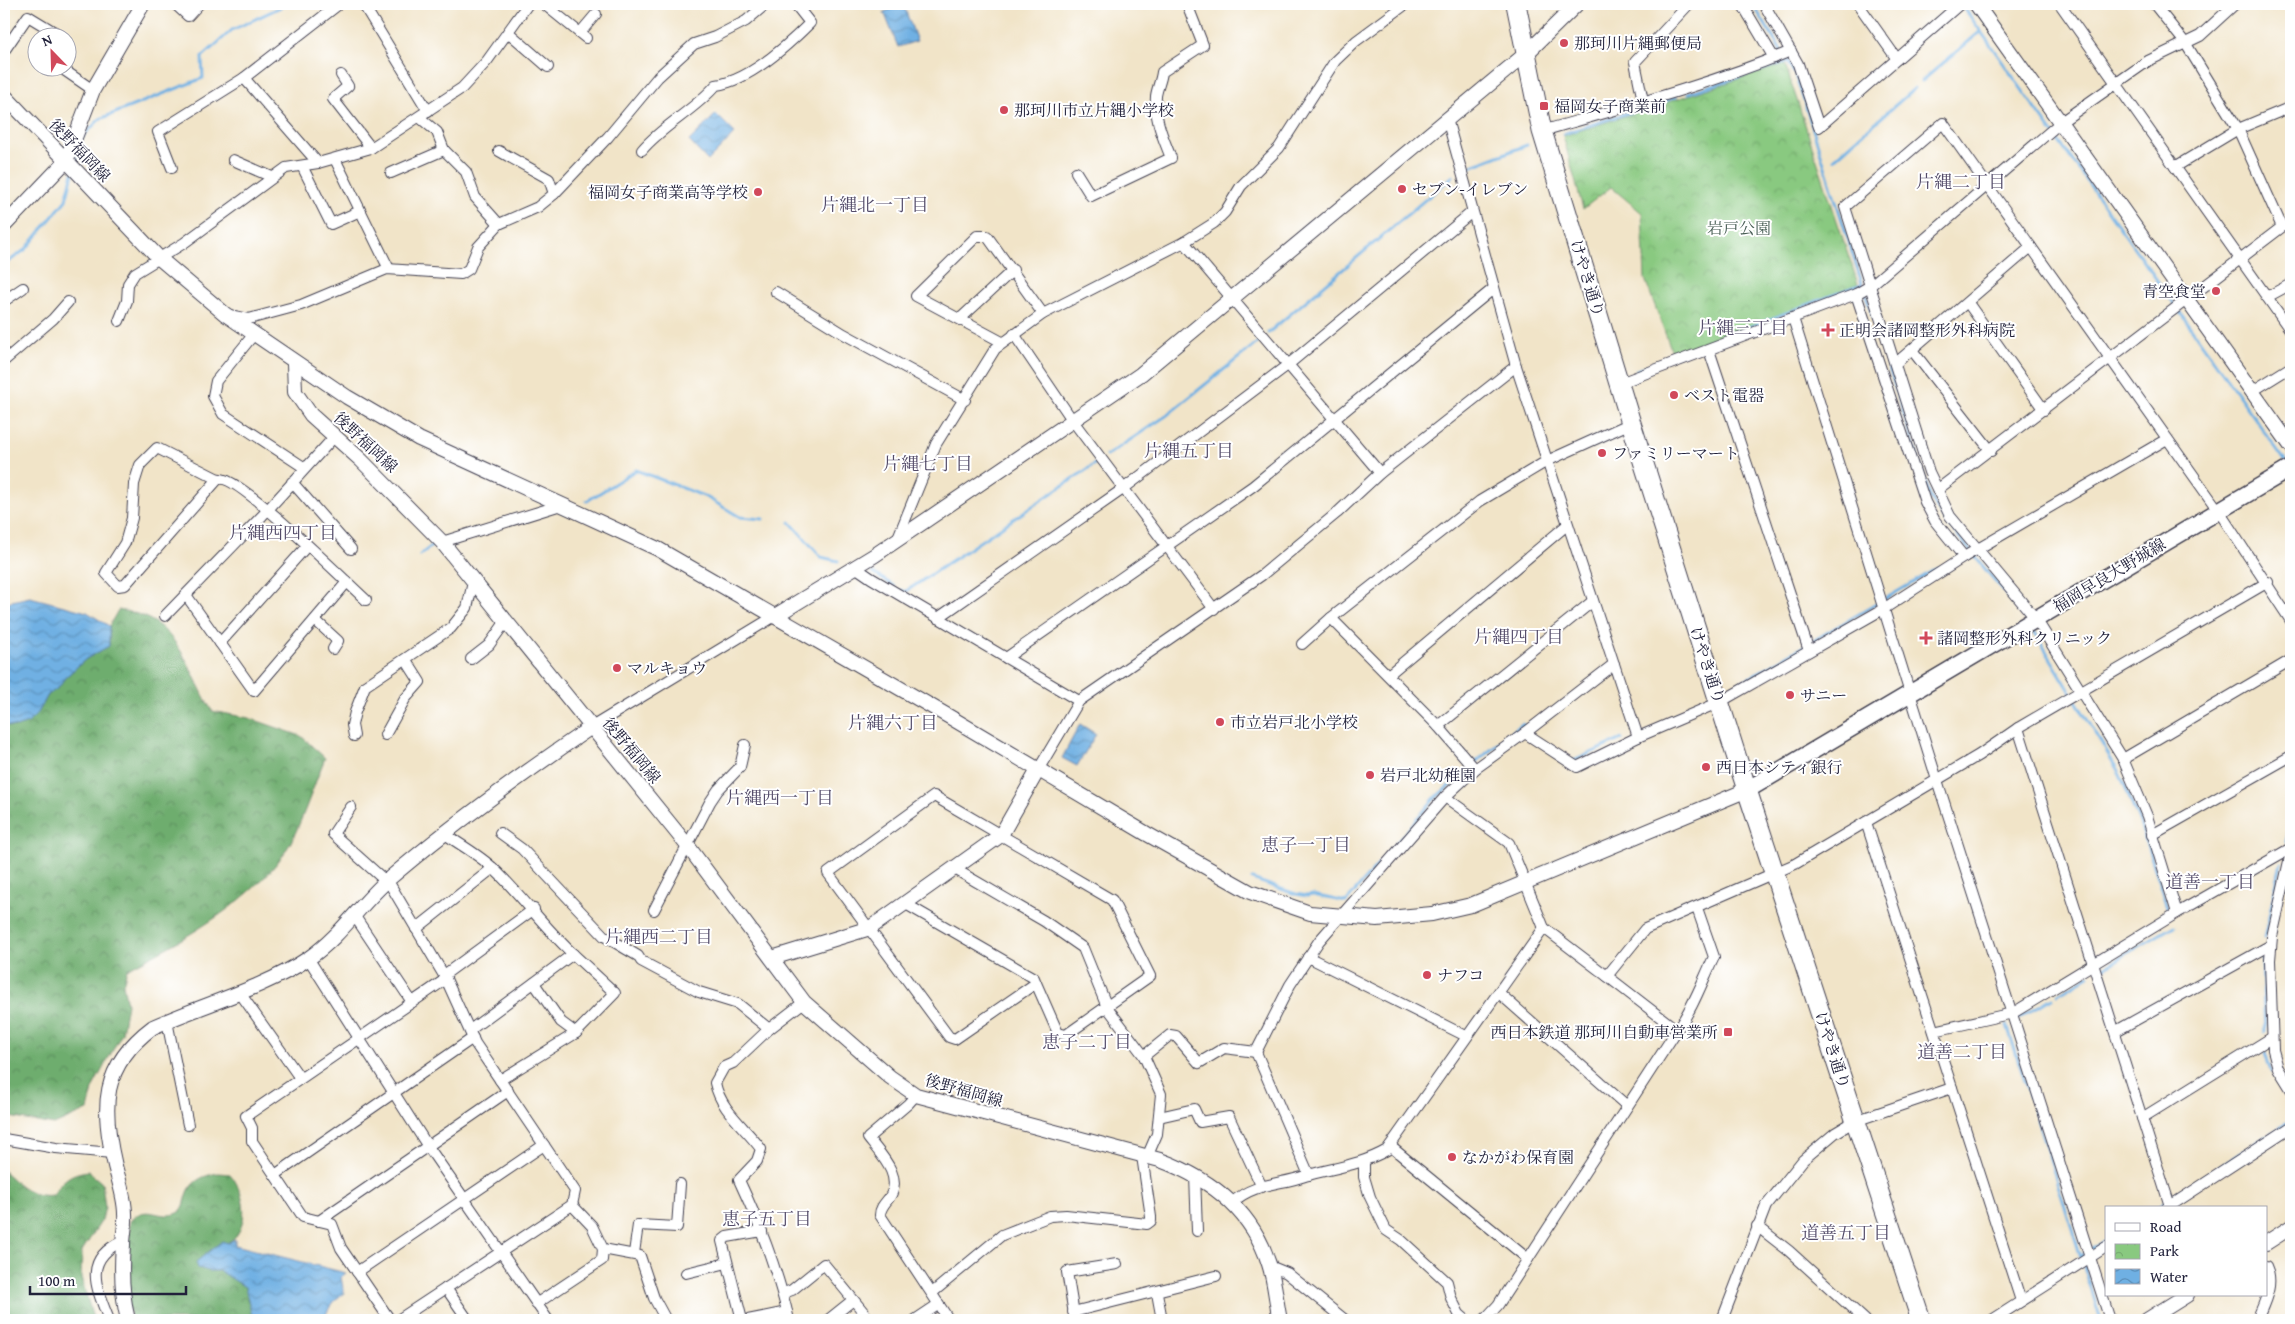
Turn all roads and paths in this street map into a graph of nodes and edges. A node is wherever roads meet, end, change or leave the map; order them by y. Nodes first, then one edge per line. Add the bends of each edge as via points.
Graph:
1 (143, 4) edge
2 (175, 4) edge
3 (199, 4) edge
4 (339, 4) edge
5 (363, 4) edge
6 (528, 4) edge
7 (544, 4) edge
8 (766, 4) edge
9 (795, 4) edge
10 (1187, 4) edge
11 (1406, 4) edge
12 (1516, 4) edge
13 (1577, 4) edge
14 (1689, 4) edge
15 (1742, 4) edge
16 (1764, 4) edge
17 (1858, 4) edge
18 (1960, 4) edge
19 (1976, 4) edge
20 (2060, 4) edge
21 (2154, 4) edge
22 (2235, 4) edge
23 (596, 14) dead end
24 (48, 28) edge
25 (508, 32) junction
26 (2186, 44) junction
27 (4, 51) edge
28 (1791, 51) junction
29 (1527, 52) junction
30 (1774, 58) junction
31 (1898, 58) junction
32 (548, 67) dead end
33 (341, 75) dead end
34 (76, 78) edge
35 (244, 78) junction
36 (2116, 84) junction
37 (93, 90) junction
38 (4, 95) edge
39 (1644, 101) junction
40 (2291, 107) edge
41 (428, 111) junction
42 (419, 117) junction
43 (1446, 119) junction
44 (2060, 122) junction
45 (2238, 129) junction
46 (1542, 131) junction
47 (371, 148) junction
48 (444, 150) junction
49 (642, 150) dead end
50 (499, 151) dead end
51 (335, 159) junction
52 (234, 160) dead end
53 (66, 161) junction
54 (318, 163) junction
55 (302, 166) junction
56 (2175, 166) junction
57 (172, 168) dead end
58 (1076, 172) dead end
59 (391, 173) dead end
60 (272, 178) junction
61 (1988, 186) junction
62 (554, 194) junction
63 (360, 211) junction
64 (1472, 212) junction
65 (499, 224) junction
66 (4, 226) edge
67 (1184, 242) junction
68 (2031, 247) junction
69 (159, 258) junction
70 (2240, 259) junction
71 (389, 269) junction
72 (1013, 270) junction
73 (2291, 284) edge
74 (1870, 286) junction
75 (23, 288) dead end
76 (1493, 288) junction
77 (776, 292) dead end
78 (1856, 294) junction
79 (2267, 297) junction
80 (1231, 299) junction
81 (2186, 300) junction
82 (4, 301) edge
83 (68, 302) dead end
84 (1968, 303) junction
85 (226, 314) junction
86 (1043, 314) junction
87 (961, 318) junction
88 (1793, 318) junction
89 (120, 321) dead end
90 (2291, 331) edge
91 (254, 334) junction
92 (1014, 334) junction
93 (1002, 342) junction
94 (1709, 350) junction
95 (1912, 350) junction
96 (4, 358) edge
97 (2111, 359) junction
98 (294, 363) junction
99 (1289, 364) junction
100 (1896, 364) junction
101 (1516, 366) junction
102 (2291, 367) edge
103 (1620, 383) junction
104 (2251, 392) junction
105 (965, 400) junction
106 (2044, 410) junction
107 (1335, 420) junction
108 (1073, 421) junction
109 (1631, 423) junction
110 (335, 436) junction
111 (2166, 439) junction
112 (2291, 446) edge
113 (1991, 451) junction
114 (1547, 460) junction
115 (305, 468) junction
116 (2291, 468) edge
117 (1380, 473) junction
118 (218, 479) junction
119 (292, 482) junction
120 (1123, 489) junction
121 (1937, 490) junction
122 (561, 504) junction
123 (269, 509) junction
124 (2218, 510) junction
125 (1567, 525) junction
126 (897, 540) junction
127 (442, 542) junction
128 (307, 546) junction
129 (1167, 546) junction
130 (350, 549) dead end
131 (1978, 550) junction
132 (1964, 557) junction
133 (855, 567) junction
134 (347, 582) junction
135 (473, 582) junction
136 (2268, 582) junction
137 (186, 595) junction
138 (366, 600) dead end
139 (1593, 601) junction
140 (1884, 608) junction
141 (1214, 609) junction
142 (165, 616) dead end
143 (775, 616) junction
144 (938, 618) junction
145 (1331, 618) junction
146 (2036, 619) junction
147 (315, 620) junction
148 (506, 621) junction
149 (2291, 621) edge
150 (338, 642) dead end
151 (220, 643) junction
152 (1302, 644) dead end
153 (1809, 651) junction
154 (1006, 658) junction
155 (471, 659) dead end
156 (406, 660) junction
157 (2291, 660) edge
158 (1614, 664) junction
159 (1388, 675) junction
160 (2080, 692) junction
161 (1911, 693) junction
162 (1079, 700) junction
163 (1720, 702) junction
164 (1438, 726) junction
165 (590, 728) junction
166 (2018, 728) junction
167 (1525, 733) junction
168 (385, 735) dead end
169 (354, 736) dead end
170 (1638, 737) junction
171 (745, 745) dead end
172 (2291, 756) edge
173 (2123, 759) junction
174 (1476, 769) junction
175 (1038, 770) junction
176 (1937, 780) junction
177 (1747, 790) junction
178 (1444, 797) junction
179 (351, 808) dead end
180 (1866, 822) junction
181 (500, 833) dead end
182 (445, 834) junction
183 (1001, 834) junction
184 (2152, 834) junction
185 (687, 845) junction
186 (2291, 848) edge
187 (2291, 852) edge
188 (493, 868) junction
189 (953, 868) junction
190 (1775, 872) junction
191 (387, 880) junction
192 (1525, 883) junction
193 (904, 903) junction
194 (1697, 908) junction
195 (534, 910) junction
196 (654, 910) dead end
197 (2177, 913) junction
198 (354, 915) junction
199 (1340, 916) junction
200 (870, 928) junction
201 (1544, 928) junction
202 (416, 929) junction
203 (2271, 945) junction
204 (573, 954) junction
205 (1308, 957) junction
206 (308, 958) junction
207 (772, 958) junction
208 (2094, 964) junction
209 (1607, 976) junction
210 (445, 977) junction
211 (534, 983) junction
212 (1036, 984) junction
213 (240, 993) junction
214 (1499, 993) junction
215 (412, 1002) junction
216 (804, 1002) junction
217 (1107, 1007) junction
218 (2013, 1013) junction
219 (167, 1020) junction
220 (769, 1028) junction
221 (1677, 1030) junction
222 (2116, 1031) junction
223 (576, 1032) junction
224 (1934, 1032) junction
225 (472, 1034) junction
226 (1466, 1036) junction
227 (359, 1038) junction
228 (2271, 1038) junction
229 (1256, 1052) junction
230 (1144, 1056) junction
231 (300, 1078) junction
232 (500, 1080) junction
233 (1952, 1088) junction
234 (2291, 1089) edge
235 (508, 1091) junction
236 (394, 1092) junction
237 (916, 1095) junction
238 (1626, 1106) junction
239 (1159, 1117) junction
240 (2142, 1118) junction
241 (1856, 1121) junction
242 (188, 1125) dead end
243 (2291, 1127) edge
244 (4, 1139) edge
245 (427, 1145) junction
246 (544, 1145) junction
247 (1390, 1146) junction
248 (112, 1152) junction
249 (1144, 1157) junction
250 (1364, 1161) junction
251 (275, 1175) junction
252 (1195, 1175) junction
253 (1309, 1175) junction
254 (680, 1184) dead end
255 (1261, 1186) junction
256 (464, 1200) junction
257 (1233, 1202) junction
258 (572, 1205) junction
259 (2168, 1206) edge
260 (2170, 1206) edge
261 (319, 1221) junction
262 (1756, 1226) junction
263 (2291, 1227) edge
264 (762, 1231) junction
265 (1197, 1231) dead end
266 (123, 1242) junction
267 (2268, 1242) edge
268 (2105, 1248) edge
269 (603, 1249) junction
270 (500, 1252) junction
271 (634, 1253) junction
272 (2090, 1257) junction
273 (1528, 1259) junction
274 (727, 1263) junction
275 (1116, 1264) dead end
276 (1270, 1266) junction
277 (2268, 1270) edge
278 (357, 1272) junction
279 (686, 1273) dead end
280 (1216, 1276) dead end
281 (446, 1288) junction
282 (2268, 1290) edge
283 (784, 1293) junction
284 (932, 1293) junction
285 (1157, 1293) junction
286 (2185, 1296) edge
287 (2266, 1296) edge
288 (853, 1300) junction
289 (2021, 1302) junction
290 (536, 1304) junction
291 (939, 1304) junction
292 (788, 1316) edge
293 (1074, 1316) edge
294 (109, 1320) edge
295 (128, 1320) edge
296 (390, 1320) edge
297 (398, 1320) edge
298 (468, 1320) edge
299 (548, 1320) edge
300 (666, 1320) edge
301 (742, 1320) edge
302 (748, 1320) edge
303 (828, 1320) edge
304 (870, 1320) edge
305 (915, 1320) edge
306 (949, 1320) edge
307 (1162, 1320) edge
308 (1280, 1320) edge
309 (1345, 1320) edge
310 (1466, 1320) edge
311 (1484, 1320) edge
312 (1722, 1320) edge
313 (1865, 1320) edge
314 (1921, 1320) edge
315 (1992, 1320) edge
316 (2110, 1320) edge
317 (2147, 1320) edge
318 (2257, 1320) edge

1 - 37 street
2 - 3 street via 188,16
4 - 35 street
5 - 41 street
6 - 25 street
7 - 23 street via 583,36
8 - 62 street via 746,21 694,44 658,77
9 - 49 street via 810,23 797,36 746,74 730,83 716,85 705,98
10 - 58 street via 1203,45 1162,72 1157,93 1158,126 1171,158 1091,196
11 - 67 street via 1342,53 1316,86 1279,148 1241,186 1221,216
12 - 29 highway, けやき通り
13 - 29 street
14 - 39 street via 1634,62
15 - 30 street
16 - 28 street
17 - 31 street
18 - 31 street
19 - 44 street
20 - 36 street
21 - 26 street
22 - 26 street
24 - 27 street via 28,16
25 - 32 street
25 - 41 street via 462,88
26 - 36 street via 2148,61
26 - 45 street
28 - 30 street
28 - 31 street via 1819,127
29 - 43 street
29 - 46 highway, けやき通り
30 - 39 street
33 - 47 street via 348,86 333,99
34 - 37 street
35 - 54 street
35 - 57 street via 158,132
36 - 44 street
36 - 56 street
37 - 53 street
38 - 53 street, 後野福岡線
39 - 46 street
40 - 45 street
41 - 42 street
42 - 47 street
42 - 48 street via 436,132
43 - 64 street
43 - 80 street
44 - 61 street
44 - 81 street
45 - 56 street
45 - 70 street via 2282,227
46 - 103 highway, けやき通り
47 - 51 street
48 - 59 street
48 - 65 street via 466,172 475,197
50 - 62 street via 549,178
51 - 54 street
51 - 63 street
52 - 60 street
53 - 66 street
53 - 69 street, 後野福岡線
54 - 55 street
55 - 60 street via 286,168
55 - 63 street via 331,224
56 - 70 street
60 - 69 street
61 - 68 street
61 - 74 street
61 - 74 street via 1943,123 1845,207
62 - 65 street via 538,207
63 - 71 street
64 - 76 street
64 - 99 street
65 - 71 street via 478,248 469,269 460,274
67 - 80 street
67 - 86 street
68 - 84 street
68 - 97 street
69 - 85 street, 後野福岡線
69 - 89 street via 131,277
70 - 79 street
70 - 81 street
71 - 85 street via 301,305 249,319
72 - 86 street
72 - 87 street
72 - 87 street via 983,234 977,236 916,296
73 - 79 street
74 - 78 street
74 - 100 street
75 - 82 street
76 - 101 street
76 - 107 street
77 - 105 street via 844,334
78 - 88 street
78 - 132 street via 1925,502 1935,521
79 - 90 street
80 - 99 street
80 - 108 street via 1141,374
81 - 97 street
81 - 104 street
83 - 96 street via 35,335
84 - 95 street
84 - 106 street
85 - 91 street, 後野福岡線
86 - 92 street
87 - 93 street
88 - 94 street
88 - 140 street
91 - 98 street, 後野福岡線
91 - 115 street via 216,381 213,396 223,414
92 - 93 street
92 - 108 street
93 - 105 street via 989,357
94 - 103 street
94 - 153 street
95 - 100 street
95 - 113 street
97 - 106 street
97 - 111 street
98 - 110 street, 後野福岡線 via 295,392 311,415
98 - 122 street via 419,439
99 - 107 street
99 - 120 street
100 - 121 street
101 - 114 street
101 - 117 street
102 - 104 street
103 - 109 highway, けやき通り
104 - 112 street
105 - 126 street via 936,444
106 - 113 street
107 - 117 street
107 - 129 street via 1253,486
108 - 120 street
108 - 126 street
109 - 114 street
109 - 163 highway, けやき通り
110 - 115 street
110 - 127 street, 後野福岡線
111 - 124 street
111 - 131 street
113 - 121 street
114 - 125 street
114 - 145 street via 1480,501
115 - 119 street
116 - 124 main road, 福岡早良大野城線
117 - 141 street via 1303,542
118 - 118 street via 125,585 118,586 106,573 127,537 140,464 157,448
118 - 123 street via 223,477
119 - 123 street
119 - 130 street
120 - 129 street
120 - 144 street
121 - 131 street via 1950,516
122 - 127 street
122 - 143 street via 658,549
123 - 128 street
123 - 137 street
124 - 136 street
124 - 146 main road, 福岡早良大野城線
125 - 139 street
125 - 159 street
126 - 133 street
127 - 135 street, 後野福岡線
128 - 134 street
128 - 151 street
129 - 141 street
129 - 154 street
131 - 132 street
131 - 146 street
132 - 140 street
133 - 143 street
133 - 144 street
134 - 138 street
134 - 147 street
135 - 148 street, 後野福岡線
135 - 156 street via 470,599 461,618
136 - 149 street
136 - 160 street
137 - 142 street
137 - 151 street
139 - 158 street
139 - 164 street
140 - 153 street
140 - 161 street
141 - 162 street
143 - 165 street
143 - 175 street
144 - 154 street
145 - 152 street
145 - 159 street
146 - 160 street
146 - 161 main road, 福岡早良大野城線
147 - 150 street
147 - 151 street via 254,691
148 - 155 street via 489,646
148 - 165 street, 後野福岡線
153 - 163 street
154 - 162 street
156 - 168 street via 420,682 405,699
156 - 169 street via 365,686 352,725
157 - 173 street
158 - 167 street
158 - 170 street
159 - 164 street
160 - 166 street
160 - 173 street
161 - 176 street
161 - 177 main road, 福岡早良大野城線
162 - 175 street
163 - 170 street
163 - 177 highway, けやき通り
164 - 174 street
165 - 182 street via 473,809
165 - 185 street, 後野福岡線
166 - 176 street
166 - 208 street
167 - 170 street via 1577,767
167 - 174 street
171 - 185 street via 740,767 718,790
172 - 184 street
173 - 184 street
174 - 178 street
175 - 183 street
175 - 199 street via 1250,892 1310,913
176 - 180 street
176 - 218 street
177 - 190 highway, けやき通り
177 - 192 street
178 - 192 street via 1509,843
178 - 199 street
179 - 191 street via 333,834
180 - 190 street via 1795,864
180 - 224 street
181 - 220 street via 522,850 604,936 641,961 699,992 738,1004
182 - 188 street
182 - 191 street
183 - 189 street
183 - 200 street via 934,796 828,873
183 - 217 street via 1112,900 1150,976
184 - 197 street
185 - 196 street
185 - 207 street, 後野福岡線
186 - 197 street
187 - 203 street
188 - 195 street
188 - 202 street
189 - 193 street
189 - 217 street via 1044,921 1083,948
190 - 194 street
190 - 241 highway, けやき通り
191 - 198 street
191 - 202 street
192 - 199 street via 1471,905 1432,914 1377,919
192 - 201 street
193 - 200 street
193 - 212 street via 1034,978
194 - 209 street via 1645,930
194 - 221 street via 1714,957 1691,1011
195 - 204 street via 549,931
195 - 210 street
197 - 208 street
198 - 206 street via 330,941
198 - 215 street
199 - 205 street
200 - 207 street
200 - 212 street via 949,1037 955,1039
201 - 209 street
201 - 214 street
202 - 210 street
203 - 222 street
203 - 228 street
204 - 211 street
204 - 223 street via 615,993
205 - 226 street
205 - 229 street via 1290,984
206 - 213 street via 276,979
206 - 227 street
207 - 216 street, 後野福岡線
208 - 218 street
208 - 222 street
209 - 221 street
210 - 215 street
210 - 225 street
211 - 223 street via 561,1022
211 - 225 street
212 - 217 street via 1058,1033 1062,1035
213 - 219 street
213 - 231 street
214 - 226 street
214 - 238 street
215 - 227 street
216 - 220 street
216 - 237 street, 後野福岡線 via 890,1077
217 - 230 street
218 - 224 street
218 - 272 street
219 - 242 street
219 - 248 street via 136,1040 114,1071 106,1118
220 - 264 street via 733,1064 724,1067 716,1083 726,1108 761,1149 757,1161 739,1180
221 - 238 street
222 - 240 street
223 - 232 street
224 - 233 street
225 - 232 street
225 - 236 street
226 - 247 street
227 - 231 street
227 - 236 street
228 - 234 street via 2278,1068
228 - 240 street
229 - 230 street via 1224,1048 1199,1063 1176,1036 1170,1035
229 - 253 street
230 - 239 street via 1161,1094
231 - 251 street via 246,1116 252,1128 252,1141
232 - 235 street
233 - 241 street
233 - 289 street
235 - 245 street
235 - 246 street
236 - 245 street
236 - 251 street
237 - 249 street, 後野福岡線
237 - 284 street via 868,1138 894,1179 893,1192 880,1215
238 - 273 street
239 - 249 street via 1157,1134
239 - 255 street via 1194,1109 1200,1122 1229,1117
240 - 259 street
241 - 262 street via 1835,1133 1803,1160 1766,1206
241 - 314 highway, けやき通り
243 - 260 street
244 - 248 street via 56,1148
245 - 256 street
245 - 261 street
246 - 256 street
246 - 258 street via 574,1191
247 - 250 street
247 - 273 street
248 - 266 street via 126,1214
249 - 252 street, 後野福岡線
249 - 284 street via 1151,1217 1147,1224 1066,1214 1050,1216 1002,1235
250 - 253 street
250 - 310 street via 1364,1177 1370,1197 1386,1230 1447,1282 1450,1298
251 - 261 street via 304,1217
252 - 257 street, 後野福岡線
252 - 265 street
253 - 255 street
254 - 271 street via 677,1227 638,1225
255 - 257 street
256 - 270 street
256 - 278 street
257 - 276 street, 後野福岡線 via 1258,1238
258 - 269 street via 592,1226
258 - 270 street
261 - 278 street via 332,1224 341,1248
262 - 312 street
262 - 313 street via 1789,1251
263 - 267 street
264 - 274 street via 727,1237 722,1241
264 - 283 street
266 - 294 street via 108,1248 99,1258 95,1271
266 - 295 street via 121,1266
268 - 272 street
269 - 271 street
269 - 290 street via 602,1260
270 - 281 street
270 - 290 street
271 - 300 street via 640,1256 654,1298
272 - 289 street
272 - 316 street
273 - 311 street
274 - 279 street
274 - 301 street
275 - 293 street via 1068,1272
276 - 308 street, 後野福岡線
276 - 309 street via 1287,1273
277 - 282 street
278 - 296 street
280 - 285 street
281 - 297 street
281 - 298 street
283 - 288 street via 824,1264
283 - 292 street
284 - 291 street
285 - 293 street
285 - 307 street
286 - 317 street
287 - 318 street
288 - 303 street
288 - 304 street
289 - 315 street
290 - 299 street
291 - 305 street
291 - 306 street
292 - 302 street

